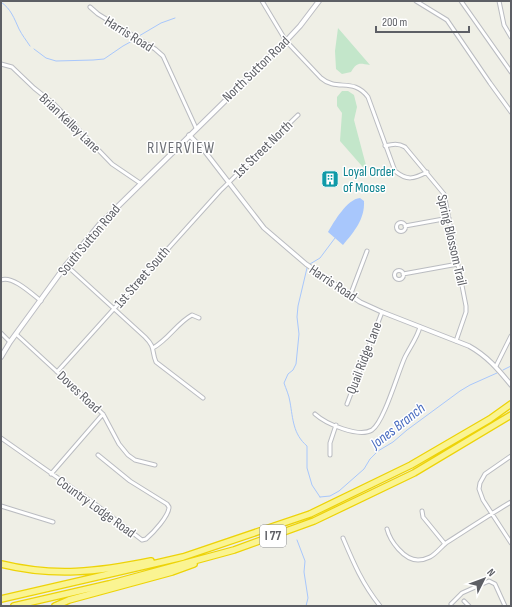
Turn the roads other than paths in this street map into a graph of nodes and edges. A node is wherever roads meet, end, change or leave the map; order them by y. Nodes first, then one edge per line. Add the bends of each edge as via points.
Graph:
1 (262, 1) edge
2 (319, 1) edge
3 (416, 1) edge
4 (461, 1) edge
5 (499, 1) edge
6 (90, 7) dead end
7 (511, 37) edge
8 (286, 41) junction
9 (1, 64) edge
10 (511, 72) edge
11 (511, 112) edge
12 (298, 115) dead end
13 (196, 128) junction
14 (189, 135) junction
15 (385, 146) junction
16 (427, 172) junction
17 (140, 183) junction
18 (228, 183) junction
19 (449, 218) junction
20 (405, 226) dead end
21 (367, 252) dead end
22 (458, 264) junction
23 (66, 266) junction
24 (403, 274) dead end
25 (1, 280) edge
26 (350, 296) junction
27 (41, 301) junction
28 (114, 309) junction
29 (382, 312) junction
30 (200, 318) dead end
31 (420, 327) junction
32 (1, 333) edge
33 (16, 334) junction
34 (511, 336) edge
35 (456, 340) junction
36 (10, 342) junction
37 (153, 348) junction
38 (1, 357) edge
39 (496, 366) junction
40 (57, 372) junction
41 (511, 385) edge
42 (203, 398) dead end
43 (347, 404) dead end
44 (511, 404) edge
45 (103, 414) junction
46 (316, 414) dead end
47 (511, 415) edge
48 (336, 425) junction
49 (1, 438) edge
50 (98, 455) dead end
51 (330, 455) dead end
52 (511, 456) edge
53 (155, 465) dead end
54 (51, 474) junction
55 (511, 502) edge
56 (1, 506) edge
57 (422, 511) dead end
58 (492, 513) junction
59 (53, 522) dead end
60 (387, 529) dead end
61 (343, 538) dead end
62 (511, 543) edge
63 (445, 544) junction
64 (234, 550) junction
65 (183, 557) junction
66 (1, 564) edge
67 (1, 599) edge
68 (464, 601) dead end
69 (451, 604) dead end
70 (14, 606) edge
71 (55, 606) edge
72 (380, 606) edge
73 (469, 606) edge
74 (505, 606) edge

1 - 8 street
2 - 8 main road, North Sutton Road via 315,9
3 - 11 street via 448,20
4 - 10 street
5 - 7 street via 504,24
6 - 13 street, Harris Road via 163,56
8 - 13 main road, North Sutton Road
8 - 15 street via 326,82 351,85 363,91 368,97
9 - 17 street, Brian Kelley Lane via 12,67 54,104 112,164
12 - 18 street, 1st Street North
13 - 14 main road, North Sutton Road
14 - 17 main road, South Sutton Road
14 - 18 street, Harris Road via 203,149
15 - 16 street, Spring Blossom Trail via 400,144 405,147
15 - 16 street via 392,166 400,176 413,178
16 - 19 street, Spring Blossom Trail via 444,194
17 - 23 main road, South Sutton Road via 99,225
18 - 26 street, Harris Road via 272,236
18 - 28 street, 1st Street South
19 - 20 street
19 - 22 street, Spring Blossom Trail
21 - 26 street
22 - 24 street
22 - 35 street, Spring Blossom Trail via 466,312
23 - 27 main road, South Sutton Road
23 - 28 street
25 - 27 street via 9,279
26 - 29 street, Harris Road
27 - 33 main road, South Sutton Road
28 - 37 street via 146,337
28 - 40 street, 1st Street South
29 - 31 street, Harris Road
29 - 43 street, Quail Ridge Lane
30 - 37 street via 192,315 186,318
31 - 35 street, Harris Road
31 - 48 street via 378,424 373,429 361,433
32 - 36 street
33 - 36 main road, South Sutton Road
33 - 40 street, Doves Road
34 - 39 street
35 - 39 street, Harris Road via 480,352
36 - 38 main road, South Sutton Road
37 - 42 street via 156,362
39 - 41 street, Harris Road
40 - 45 street, Doves Road
44 - 65 highway, I 77 via 411,465 310,514
45 - 53 street, Doves Road via 128,455 135,460
45 - 54 street
46 - 48 street via 322,420
47 - 64 highway, I 77 via 414,473 314,521
48 - 51 street via 330,443
49 - 54 street, Country Lodge Road
50 - 54 street, Country Lodge Road via 130,481 169,507 165,517 146,539 142,540
52 - 58 street via 485,474 480,483 481,494
55 - 58 street
56 - 59 street
57 - 63 street via 423,517
58 - 62 street
58 - 63 street
60 - 63 street via 393,542 405,555 417,560 430,556
61 - 72 street via 357,571
64 - 70 highway, I 77 via 109,584
64 - 71 highway via 172,572
65 - 66 highway via 88,572 20,569
65 - 67 highway, I 77
68 - 73 street
69 - 74 street via 462,593 489,581 495,584

